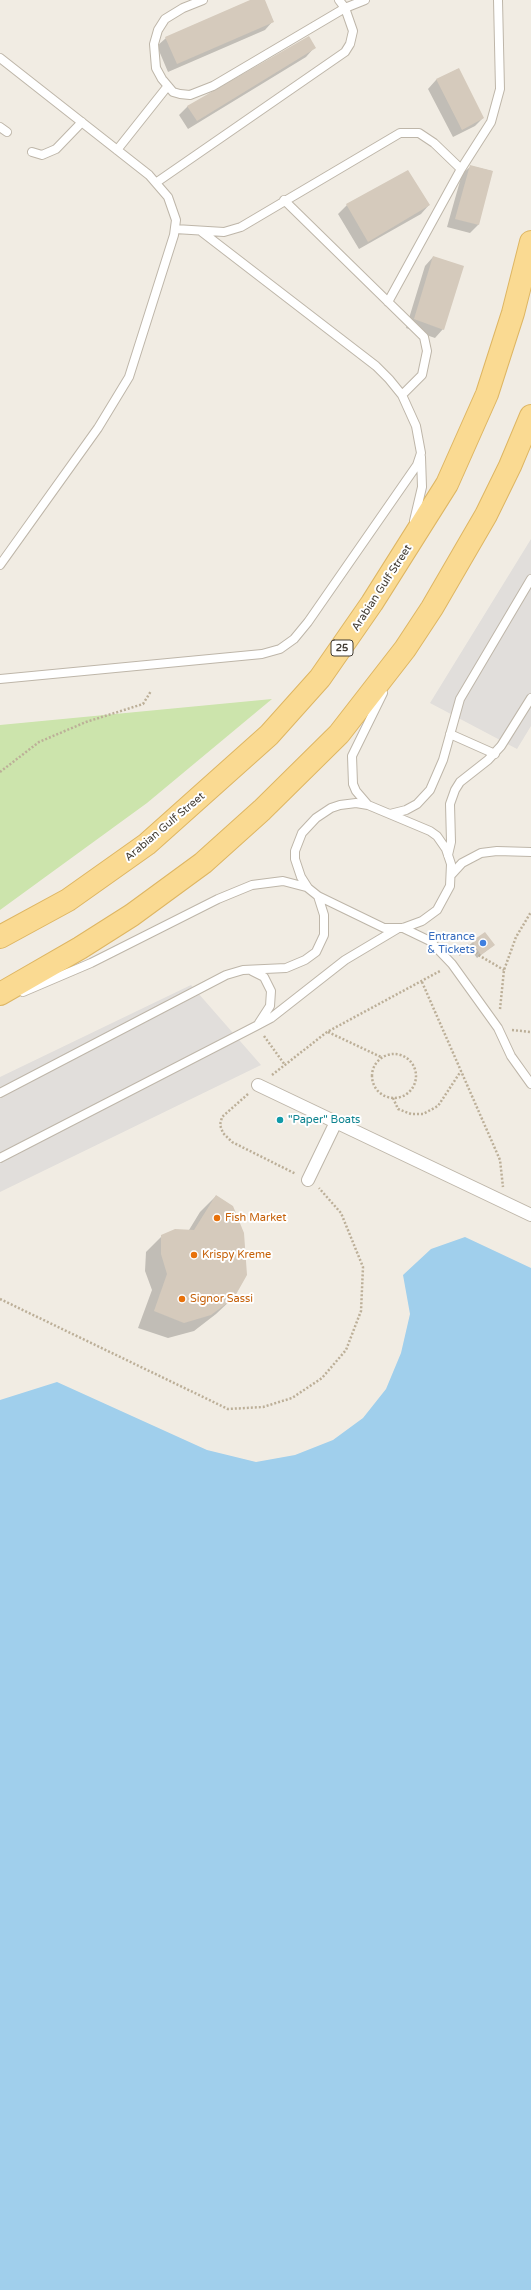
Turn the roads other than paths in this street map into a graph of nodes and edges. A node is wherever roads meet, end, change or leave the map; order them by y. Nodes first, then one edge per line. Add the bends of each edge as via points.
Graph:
1 (203, 0) edge
2 (340, 0) edge
3 (365, 0) edge
4 (498, 0) edge
5 (345, 8) junction
6 (0, 58) edge
7 (167, 87) junction
8 (82, 122) junction
9 (117, 150) junction
10 (32, 152) dead end
11 (461, 169) junction
12 (156, 182) junction
13 (284, 200) junction
14 (175, 229) junction
15 (202, 232) junction
16 (531, 242) edge
17 (388, 302) junction
18 (402, 396) junction
19 (531, 416) edge
20 (421, 453) junction
21 (399, 562) junction
22 (0, 565) edge
23 (531, 579) edge
24 (405, 649) junction
25 (0, 679) edge
26 (531, 698) edge
27 (450, 734) junction
28 (495, 754) junction
29 (368, 805) junction
30 (390, 814) junction
31 (531, 852) edge
32 (448, 855) junction
33 (451, 875) junction
34 (308, 888) junction
35 (318, 896) junction
36 (400, 929) junction
37 (0, 937) edge
38 (243, 970) junction
39 (0, 994) edge
40 (0, 1001) edge
41 (256, 1026) junction
42 (531, 1084) edge
43 (258, 1085) road end
44 (0, 1093) edge
45 (336, 1122) junction
46 (0, 1158) edge
47 (308, 1180) road end
48 (531, 1215) edge

1 - 7 lane via 165,19 158,30 154,57 156,68
2 - 5 lane
3 - 5 lane
4 - 11 lane via 500,89 491,122
5 - 7 lane via 201,92 180,94
5 - 12 lane via 353,31 345,52
6 - 8 lane
7 - 9 lane
8 - 9 lane
8 - 10 lane via 56,149 42,155
9 - 12 lane
11 - 13 lane via 434,143 419,133 400,134
11 - 17 lane
12 - 14 lane via 168,197 174,213
13 - 15 lane via 241,226 224,232
13 - 17 lane
14 - 15 lane
14 - 22 lane via 129,377 98,428
15 - 18 lane via 376,366
16 - 21 main road, Arabian Gulf Street / 25 via 513,313 485,400 447,484
17 - 18 lane via 424,337 427,351 422,375
18 - 20 lane via 416,426
19 - 24 main road via 486,515
20 - 21 lane via 422,488
20 - 25 lane via 411,476 308,622 294,639 280,649 262,654
21 - 37 main road, Arabian Gulf Street / 25 via 320,678 270,735 147,844 68,900
23 - 27 lane via 460,699
24 - 29 lane via 352,756 353,784
24 - 39 main road via 339,734 232,838 132,915
26 - 28 lane
27 - 28 lane
27 - 30 lane via 438,773 426,796 406,810
28 - 32 lane via 460,782 455,790 450,804 451,842
29 - 30 lane
29 - 34 lane via 348,803 331,808 316,818 302,833 294,851 294,859
30 - 32 lane via 430,831 442,842
31 - 33 lane via 481,853 462,863
32 - 33 lane
33 - 36 lane via 447,896 437,910 422,921
34 - 35 lane
34 - 40 lane via 283,881 252,885 91,963
35 - 36 lane via 384,928
35 - 38 lane via 325,928 323,940 316,952 301,963 286,968
36 - 41 lane via 345,960 271,1018
36 - 42 lane via 430,941 452,964 498,1028 511,1056
38 - 41 lane via 261,975 267,981 270,991 270,1006
38 - 44 lane via 226,975
41 - 46 lane
43 - 45 street
45 - 47 street
45 - 48 street

